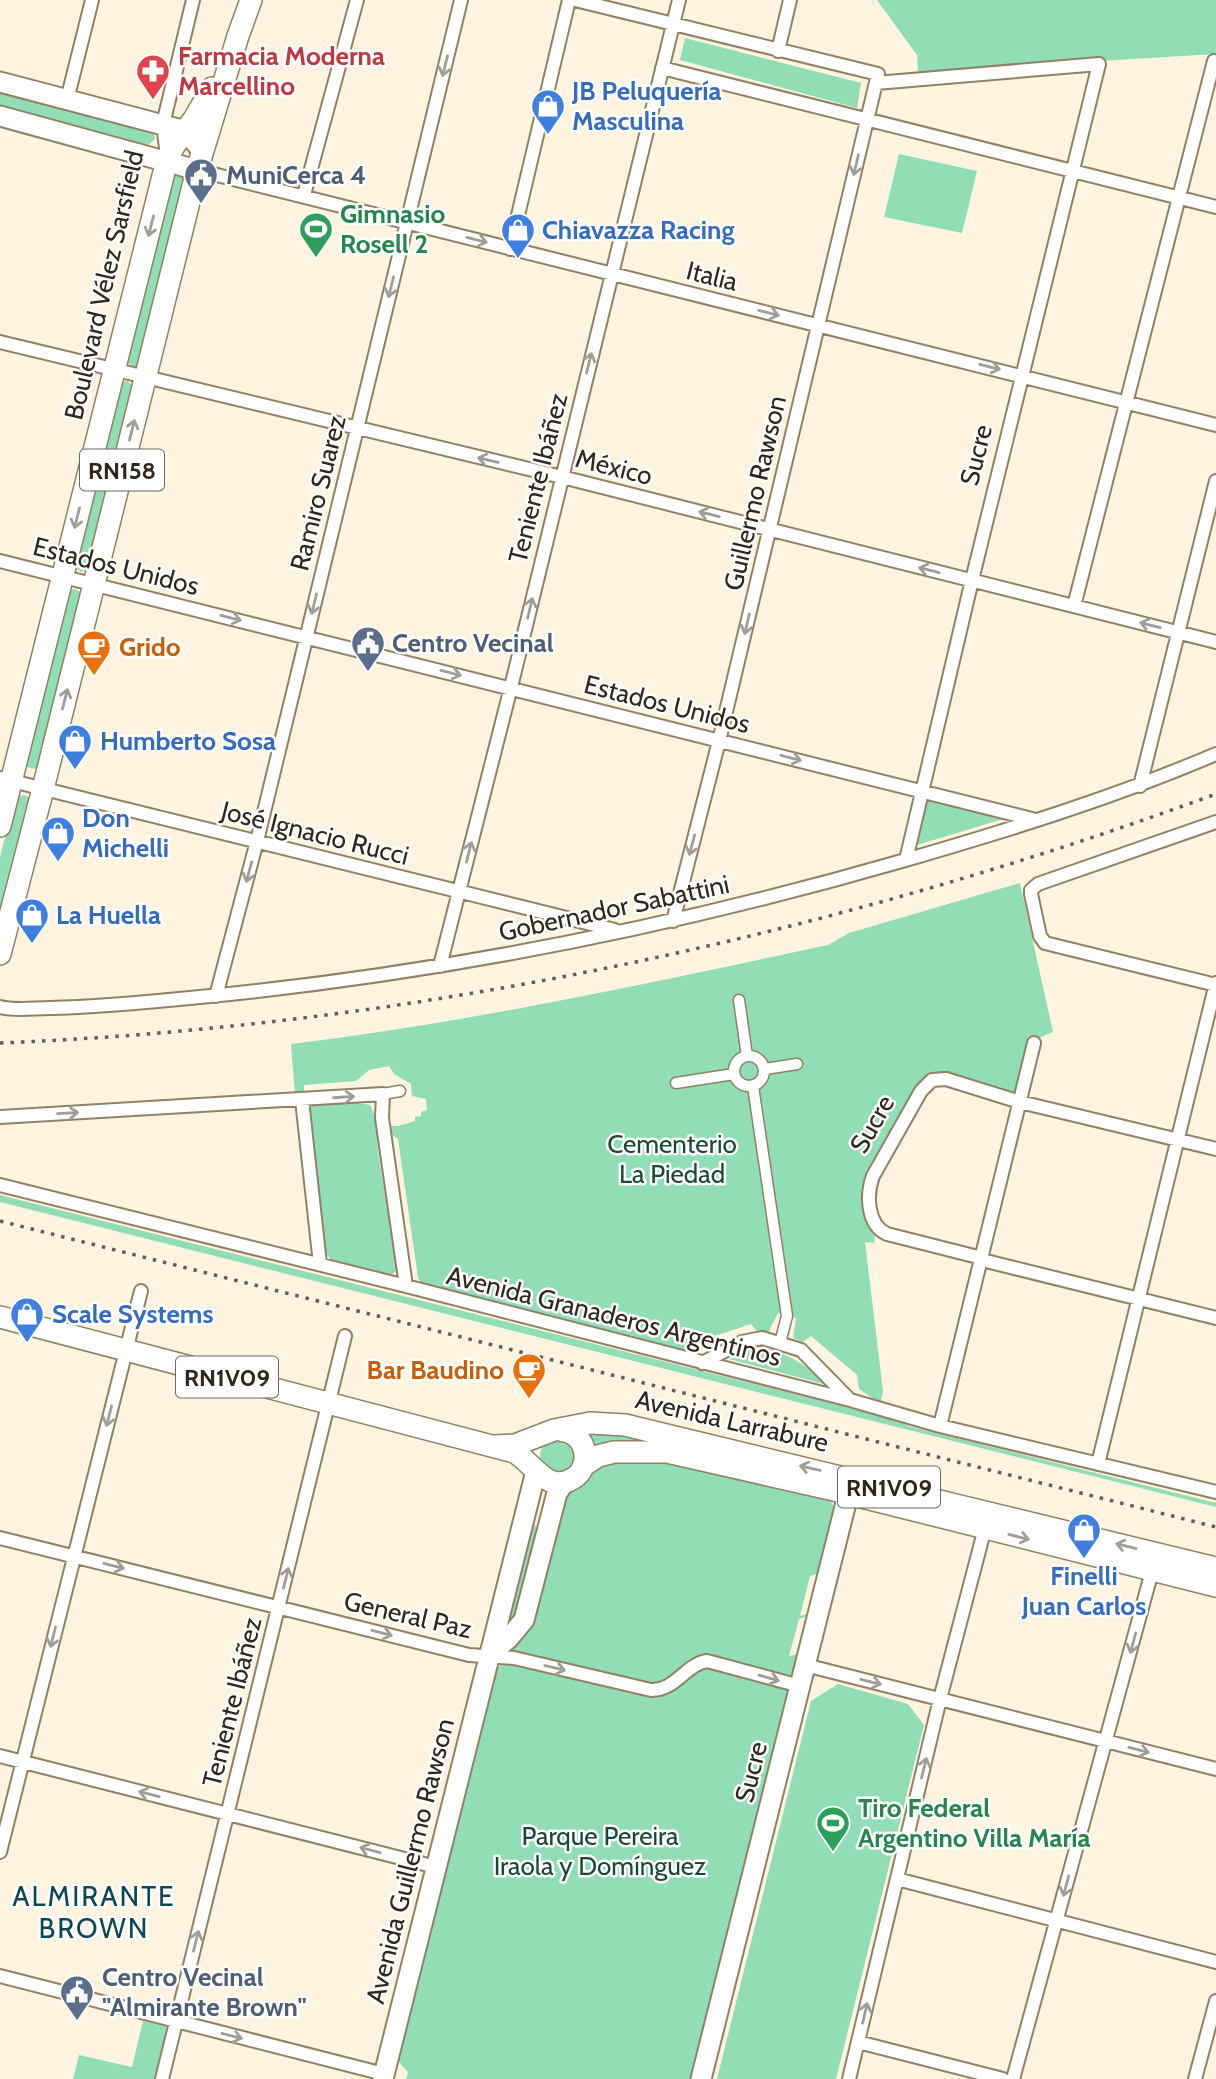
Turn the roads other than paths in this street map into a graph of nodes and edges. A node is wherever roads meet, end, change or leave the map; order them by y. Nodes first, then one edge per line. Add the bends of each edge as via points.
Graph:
1 (92, 0) edge
2 (193, 0) edge
3 (251, 0) edge
4 (357, 0) edge
5 (461, 0) edge
6 (569, 0) edge
7 (575, 0) edge
8 (679, 0) edge
9 (790, 0) edge
10 (672, 25) junction
11 (238, 36) junction
12 (778, 51) junction
13 (1214, 61) dead end
14 (662, 68) junction
15 (877, 79) junction
16 (0, 82) edge
17 (67, 100) junction
18 (0, 117) edge
19 (867, 119) junction
20 (163, 124) junction
21 (186, 131) junction
22 (167, 160) junction
23 (200, 160) junction
24 (1074, 171) junction
25 (304, 195) junction
26 (1177, 198) junction
27 (1216, 208) edge
28 (407, 222) junction
29 (510, 249) junction
30 (611, 274) junction
31 (818, 325) junction
32 (0, 342) edge
33 (114, 370) junction
34 (1022, 375) junction
35 (145, 377) junction
36 (1125, 402) junction
37 (1216, 425) edge
38 (357, 429) junction
39 (562, 477) junction
40 (1216, 481) edge
41 (770, 529) junction
42 (0, 561) edge
43 (62, 576) junction
44 (972, 580) junction
45 (93, 584) junction
46 (1074, 606) junction
47 (1178, 632) junction
48 (306, 637) junction
49 (1216, 642) edge
50 (511, 687) junction
51 (719, 741) junction
52 (1216, 754) edge
53 (5, 780) edge
54 (1140, 786) junction
55 (43, 789) junction
56 (922, 790) junction
57 (1037, 821) junction
58 (1216, 822) edge
59 (0, 826) edge
60 (257, 841) junction
61 (906, 860) junction
62 (459, 893) junction
63 (673, 921) junction
64 (619, 931) junction
65 (0, 954) edge
66 (440, 966) junction
67 (1216, 984) edge
68 (216, 996) junction
69 (739, 1000) dead end
70 (0, 1007) edge
71 (1034, 1043) dead end
72 (747, 1056) junction
73 (797, 1064) dead end
74 (765, 1069) junction
75 (734, 1074) junction
76 (676, 1083) dead end
77 (752, 1086) junction
78 (401, 1091) dead end
79 (383, 1094) junction
80 (302, 1100) junction
81 (1020, 1102) junction
82 (0, 1117) edge
83 (1178, 1139) junction
84 (1216, 1149) edge
85 (0, 1185) edge
86 (982, 1259) junction
87 (320, 1264) junction
88 (406, 1286) junction
89 (141, 1291) dead end
90 (1139, 1299) junction
91 (0, 1317) edge
92 (1216, 1318) edge
93 (345, 1336) dead end
94 (780, 1343) junction
95 (125, 1350) junction
96 (702, 1363) junction
97 (850, 1400) junction
98 (329, 1404) junction
99 (940, 1426) junction
100 (551, 1433) junction
101 (494, 1446) junction
102 (1098, 1464) junction
103 (583, 1466) junction
104 (536, 1471) junction
105 (565, 1482) junction
106 (850, 1486) junction
107 (1216, 1493) edge
108 (985, 1528) junction
109 (0, 1538) edge
110 (74, 1556) junction
111 (1154, 1562) junction
112 (1216, 1568) edge
113 (1216, 1586) edge
114 (279, 1607) junction
115 (488, 1656) junction
116 (805, 1665) junction
117 (800, 1686) junction
118 (940, 1699) junction
119 (1106, 1742) junction
120 (0, 1756) edge
121 (21, 1762) junction
122 (1216, 1769) edge
123 (228, 1814) junction
124 (0, 1852) edge
125 (436, 1867) junction
126 (897, 1879) junction
127 (1056, 1922) junction
128 (1216, 1962) edge
129 (0, 1976) edge
130 (1216, 2001) edge
131 (176, 2022) junction
132 (858, 2042) junction
133 (384, 2077) edge
134 (162, 2079) edge
135 (701, 2079) edge
136 (849, 2079) edge
137 (1003, 2079) edge
138 (1013, 2079) edge
139 (1195, 2079) edge

1 - 17 street
2 - 20 street, Boulevard Vélez Sarsfield
3 - 11 main road, RN158
4 - 25 street
5 -> 28 street, Ramiro Suarez
6 - 29 street
7 - 10 street
8 - 10 street, Teniente Ibáñez
9 - 12 street
10 - 12 street
10 - 14 street, Teniente Ibáñez
11 - 21 main road, RN158
11 - 23 main road, RN158
12 - 15 street
13 - 26 street
14 - 19 street
14 - 30 street, Teniente Ibáñez
15 - 19 street, Guillermo Rawson
15 - 24 street, Sucre via 1099,64
16 - 17 main road
17 - 20 main road
18 - 22 main road
19 - 24 street
19 -> 31 street, Guillermo Rawson
20 - 21 main road
20 - 22 street, Boulevard Vélez Sarsfield
21 - 22 main road, RN158
21 - 23 main road via 193,137
22 - 23 main road
22 -> 33 main road, Boulevard Vélez Sarsfield / RN158
23 - 25 street, Italia
23 - 35 main road, RN158
24 - 26 street
24 - 34 street, Sucre
25 - 28 street, Italia
26 - 27 street
26 - 36 street
28 -> 29 street, Italia
28 -> 38 street, Ramiro Suarez
29 - 30 street, Italia
30 -> 31 street, Italia
39 -> 30 street, Teniente Ibáñez
31 -> 34 street, Italia
31 - 41 street, Guillermo Rawson
32 - 33 street, México
33 - 35 street, México
33 -> 43 main road, Boulevard Vélez Sarsfield / RN158
34 - 36 street, Italia
34 - 44 street, Sucre
35 - 38 street, México
45 -> 35 main road, RN158
36 - 37 street, Italia
36 - 46 street
39 -> 38 street, México
38 -> 48 street, Ramiro Suarez
41 -> 39 street, México
50 -> 39 street, Teniente Ibáñez
40 - 47 street
44 -> 41 street, México
41 -> 51 street, Guillermo Rawson
42 - 43 street, Estados Unidos
43 - 45 street, Estados Unidos
43 - 53 main road, Boulevard Vélez Sarsfield / RN158
44 - 46 street, México
44 - 56 street, Sucre
45 -> 48 street, Estados Unidos
55 -> 45 main road, RN158
47 -> 46 street, México
47 - 49 street, México
47 - 54 street
48 -> 50 street, Estados Unidos
48 - 60 street, Ramiro Suarez
50 - 51 street, Estados Unidos
62 -> 50 street, Teniente Ibáñez
51 -> 56 street, Estados Unidos
51 -> 63 street, Guillermo Rawson
52 - 54 street, Gobernador Sabattini
53 - 55 street, José Ignacio Rucci
53 - 59 main road, Boulevard Vélez Sarsfield / RN158
54 - 57 street, Gobernador Sabattini
55 - 60 street, José Ignacio Rucci
55 - 65 main road, RN158
56 - 57 street, Estados Unidos
56 - 61 street, Sucre
57 - 61 street, Gobernador Sabattini
58 - 67 street via 1031,890 1041,939 1048,944
60 - 62 street, José Ignacio Rucci
60 -> 68 street, Ramiro Suarez
61 - 63 street, Gobernador Sabattini
62 - 64 street, José Ignacio Rucci
62 - 66 street, Teniente Ibáñez
63 - 64 street, Gobernador Sabattini
64 - 66 street, Gobernador Sabattini
66 - 68 street, Gobernador Sabattini
67 - 83 street
68 - 70 street, Gobernador Sabattini via 69,1008
69 - 72 street
71 - 81 street
72 - 74 street via 757,1057
72 - 75 street via 738,1060
73 - 74 street
74 - 77 street via 761,1082
75 - 76 street
75 - 77 street via 741,1084
77 - 94 street via 787,1315
78 - 79 street
80 -> 79 street
79 - 88 street via 382,1118
82 -> 80 street
80 - 87 street
81 - 83 street
81 - 86 street
81 - 86 street, Sucre via 936,1079 928,1084 871,1182 872,1218 882,1232
83 - 84 street
83 - 90 street
85 - 87 street, Avenida Granaderos Argentinos
86 - 90 street
86 - 99 street
87 - 88 street, Avenida Granaderos Argentinos
88 - 96 street, Avenida Granaderos Argentinos
89 - 95 street
90 - 92 street
90 - 102 street
91 - 95 main road, RN1V09
93 - 98 street, Teniente Ibáñez
94 - 96 street via 753,1339
94 - 97 street via 807,1355
95 - 98 main road, RN1V09
95 -> 110 street
96 - 97 street, Avenida Granaderos Argentinos
97 - 99 street, Avenida Granaderos Argentinos
98 - 101 main road, RN1V09
114 -> 98 street, Teniente Ibáñez
99 - 102 street, Avenida Granaderos Argentinos
100 - 101 main road, RN1V09 via 515,1445
100 - 103 main road via 572,1433 582,1442
100 - 104 main road via 536,1442 532,1456
106 -> 100 main road, Avenida Larrabure / RN1V09 via 625,1424 601,1422
101 - 104 main road, RN1V09 via 520,1455
102 - 107 street, Avenida Granaderos Argentinos
103 - 105 main road, RN1V09 via 576,1477
103 - 106 main road, Avenida Larrabure / RN1V09 via 597,1456 646,1450
104 - 105 main road, RN1V09 via 547,1481
104 - 115 main road, Avenida Guillermo Rawson
105 - 115 main road via 557,1493 523,1620
106 - 108 main road, Avenida Larrabure / RN1V09
111 -> 106 main road, Avenida Larrabure / RN1V09
106 - 116 main road, Sucre
108 -> 111 main road, Avenida Larrabure / RN1V09
108 - 118 street
109 - 110 street, General Paz
110 -> 114 street, General Paz
110 -> 121 street
111 - 112 main road, Avenida Larrabure / RN1V09
111 - 113 main road, Avenida Larrabure / RN1V09
111 -> 119 street
114 -> 115 street, General Paz
114 - 123 street, Teniente Ibáñez
115 -> 117 street, General Paz via 651,1690 666,1687 707,1661
115 - 125 main road, Avenida Guillermo Rawson
116 - 117 main road, Sucre
116 -> 118 street
117 - 135 main road, Sucre
118 - 119 street
126 -> 118 street
119 -> 122 street
119 -> 127 street
120 - 121 street
123 -> 121 street
121 - 124 street
125 -> 123 street
131 -> 123 street, Teniente Ibáñez
125 - 133 main road, Avenida Guillermo Rawson
126 - 127 street
132 -> 126 street
127 - 128 street
127 - 138 street
129 - 131 street
130 - 139 street
131 -> 133 street
131 - 134 street, Teniente Ibáñez
132 - 136 street
132 - 137 street

